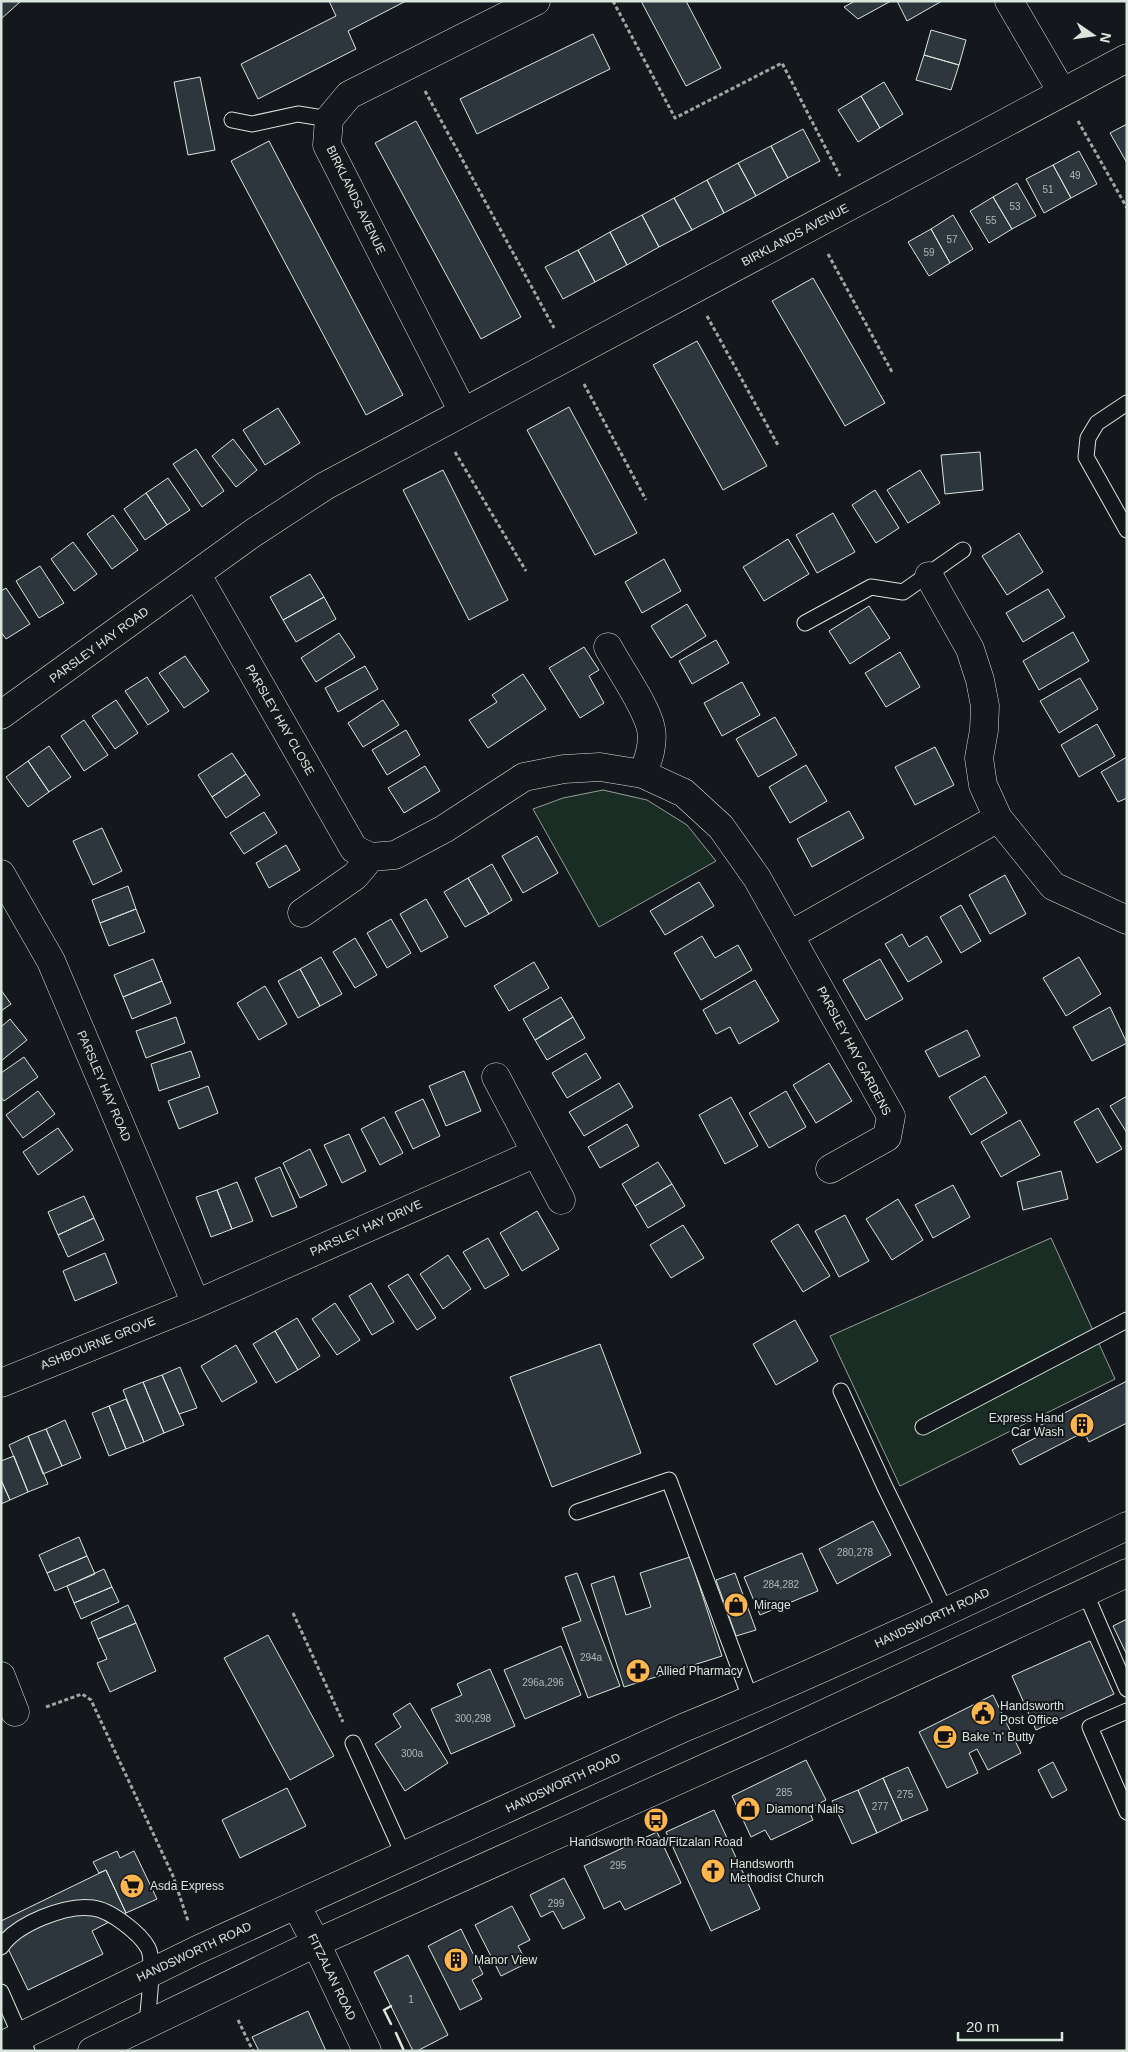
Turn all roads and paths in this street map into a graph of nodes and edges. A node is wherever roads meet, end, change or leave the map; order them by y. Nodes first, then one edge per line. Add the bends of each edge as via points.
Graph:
1 (536, 1) edge
2 (613, 1) edge
3 (1010, 1) edge
4 (1127, 58) edge
5 (410, 63) junction
6 (1062, 92) junction
7 (329, 118) junction
8 (232, 120) dead end
9 (854, 204) junction
10 (1127, 208) edge
11 (813, 226) junction
12 (694, 290) junction
13 (569, 358) junction
14 (892, 372) dead end
15 (1127, 403) edge
16 (464, 412) junction
17 (439, 425) junction
18 (779, 447) dead end
19 (646, 500) dead end
20 (1127, 530) edge
21 (963, 550) dead end
22 (526, 571) dead end
23 (197, 575) junction
24 (929, 576) junction
25 (805, 623) dead end
26 (608, 647) dead end
27 (1, 716) edge
28 (643, 774) junction
29 (998, 818) junction
30 (371, 857) junction
31 (1, 874) edge
32 (302, 913) dead end
33 (1127, 920) edge
34 (790, 935) junction
35 (496, 1077) dead end
36 (536, 1153) junction
37 (830, 1169) dead end
38 (562, 1200) dead end
39 (196, 1304) junction
40 (1127, 1320) edge
41 (1, 1382) edge
42 (841, 1391) dead end
43 (922, 1428) dead end
44 (577, 1512) dead end
45 (1127, 1526) edge
46 (1127, 1573) edge
47 (1085, 1592) junction
48 (979, 1596) junction
49 (946, 1612) junction
50 (293, 1613) dead end
51 (999, 1633) junction
52 (1, 1676) edge
53 (1127, 1689) edge
54 (751, 1700) junction
55 (1127, 1711) edge
56 (15, 1712) joint
57 (353, 1744) joint
58 (1127, 1812) edge
59 (404, 1856) junction
60 (296, 1905) junction
61 (316, 1943) junction
62 (1, 1947) edge
63 (197, 1950) junction
64 (151, 1972) junction
65 (1, 1992) edge
66 (238, 2020) dead end
67 (147, 2024) junction
68 (16, 2044) edge
69 (92, 2051) edge
70 (253, 2051) edge
71 (367, 2051) edge

1 - 5 street
2 - 9 path via 675,118 782,64
3 - 6 street
4 - 6 street, BIRKLANDS AVENUE
5 - 7 street via 349,94
5 - 13 path
6 - 9 street, BIRKLANDS AVENUE
6 - 10 path
7 - 8 lane via 298,114 252,124
7 - 16 street, BIRKLANDS AVENUE via 327,145
9 - 11 street, BIRKLANDS AVENUE
11 - 12 street, BIRKLANDS AVENUE
11 - 14 path
12 - 13 street, BIRKLANDS AVENUE
12 - 18 path
13 - 16 street, BIRKLANDS AVENUE
13 - 19 path
15 - 20 lane via 1097,423 1088,438 1086,457
16 - 17 street, BIRKLANDS AVENUE
17 - 22 path
17 - 23 street, BIRKLANDS AVENUE via 325,486 253,533
21 - 24 lane
23 - 27 street, PARSLEY HAY ROAD
23 - 30 street, PARSLEY HAY CLOSE via 354,850
24 - 25 lane via 903,592 871,588
24 - 29 street via 970,648 980,680 985,706 979,758 982,784
26 - 28 street via 651,729 651,752
28 - 30 street, PARSLEY HAY GARDENS via 600,767 564,769 524,777 444,829 395,856
28 - 34 street, PARSLEY HAY GARDENS via 684,793 721,827 757,878
29 - 33 street via 1054,886
29 - 34 street
30 - 32 street via 355,876
31 - 39 street, PARSLEY HAY ROAD via 51,961
34 - 37 street, PARSLEY HAY GARDENS via 891,1116 887,1137
35 - 36 street
36 - 38 street
36 - 39 street, PARSLEY HAY DRIVE
39 - 41 street, ASHBOURNE GROVE
40 - 43 lane
42 - 49 lane
44 - 54 lane via 670,1480
45 - 48 street, HANDSWORTH ROAD
46 - 47 street
47 - 51 street
47 - 53 lane
48 - 49 street, HANDSWORTH ROAD
48 - 51 street
49 - 54 street, HANDSWORTH ROAD
50 - 57 path
51 - 61 street
52 - 56 street
54 - 59 street, HANDSWORTH ROAD
55 - 58 lane via 1090,1727
56 - 63 path via 48,1707 82,1694 91,1700 173,1876
57 - 59 lane
59 - 60 street, HANDSWORTH ROAD
60 - 61 street, FITZALAN ROAD
60 - 63 street, HANDSWORTH ROAD
61 - 67 street
61 - 71 street, FITZALAN ROAD
62 - 64 lane via 7,1938 42,1917 76,1908 94,1908 118,1919 138,1935 149,1949
63 - 64 street, HANDSWORTH ROAD
64 - 67 lane
64 - 68 street, HANDSWORTH ROAD
65 - 68 lane
66 - 70 path
67 - 69 street

